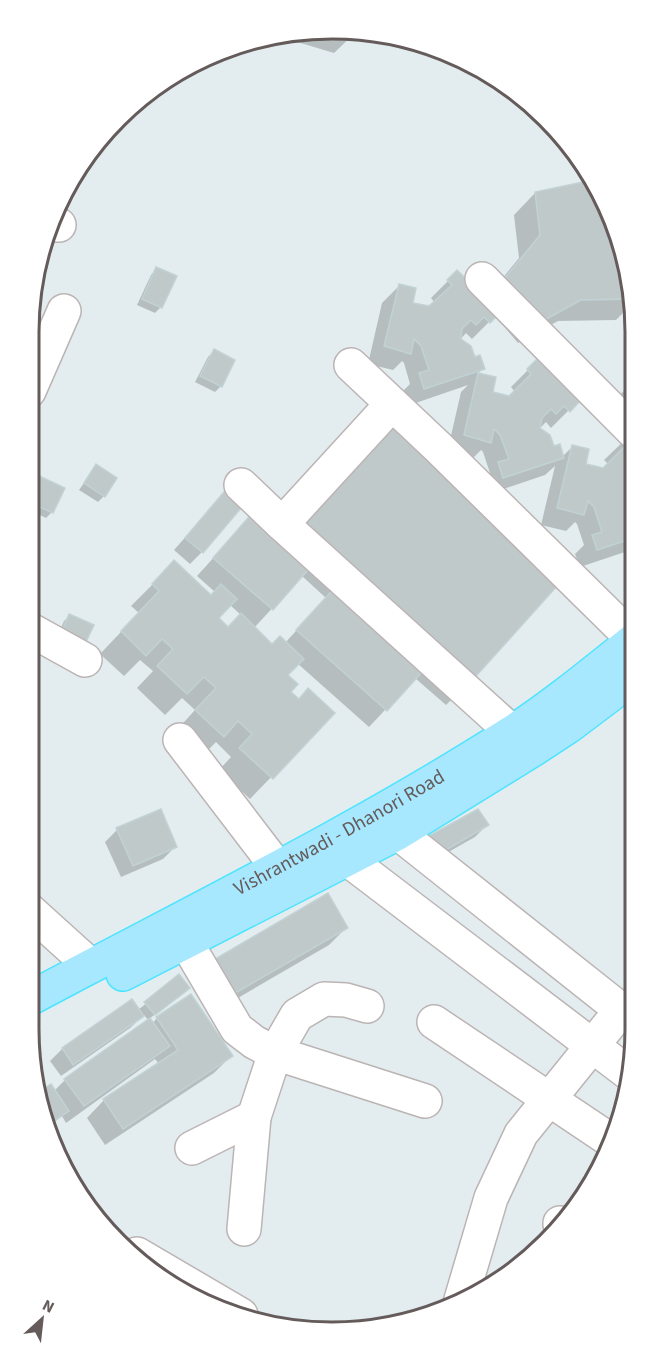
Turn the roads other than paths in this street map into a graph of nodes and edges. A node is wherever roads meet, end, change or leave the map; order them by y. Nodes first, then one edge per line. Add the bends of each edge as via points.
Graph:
1 (483, 279) dead end
2 (64, 311) dead end
3 (351, 365) dead end
4 (39, 367) edge
5 (392, 404) junction
6 (625, 423) edge
7 (241, 485) dead end
8 (282, 524) junction
9 (625, 631) edge
10 (39, 635) edge
11 (625, 647) edge
12 (85, 660) dead end
13 (625, 683) edge
14 (512, 732) junction
15 (180, 740) dead end
16 (398, 833) junction
17 (346, 859) junction
18 (283, 878) junction
19 (39, 920) edge
20 (186, 942) junction
21 (92, 966) junction
22 (39, 993) edge
23 (367, 1006) dead end
24 (625, 1013) edge
25 (39, 1016) edge
26 (625, 1018) edge
27 (434, 1022) dead end
28 (593, 1045) junction
29 (275, 1053) junction
30 (622, 1068) edge
31 (550, 1099) junction
32 (425, 1101) dead end
33 (254, 1117) junction
34 (605, 1136) edge
35 (192, 1148) dead end
36 (244, 1229) dead end
37 (168, 1272) edge
38 (474, 1285) edge
39 (200, 1291) edge

1 - 6 street
2 - 4 street
3 - 5 street
5 - 8 street
5 - 9 street
7 - 8 street
8 - 14 street
10 - 12 street
11 - 14 main road, Vishrantwadi - Dhanori Road
13 - 16 main road, Vishrantwadi - Dhanori Road via 534,749
14 - 18 main road, Vishrantwadi - Dhanori Road
15 - 18 street
16 - 17 main road, Vishrantwadi - Dhanori Road
16 - 24 street
17 - 18 main road, Vishrantwadi - Dhanori Road
17 - 28 street
18 - 20 main road, Vishrantwadi - Dhanori Road
18 - 21 main road, Vishrantwadi - Dhanori Road
19 - 21 street
20 - 25 main road, Vishrantwadi - Dhanori Road
20 - 29 street via 237,1029
21 - 22 main road, Vishrantwadi - Dhanori Road
23 - 29 street via 324,999 297,1015
26 - 28 street
27 - 31 street
28 - 30 street
28 - 31 street
29 - 32 street
29 - 33 street
31 - 34 street
31 - 38 street via 521,1134 491,1198
33 - 35 street
33 - 36 street
37 - 39 street

